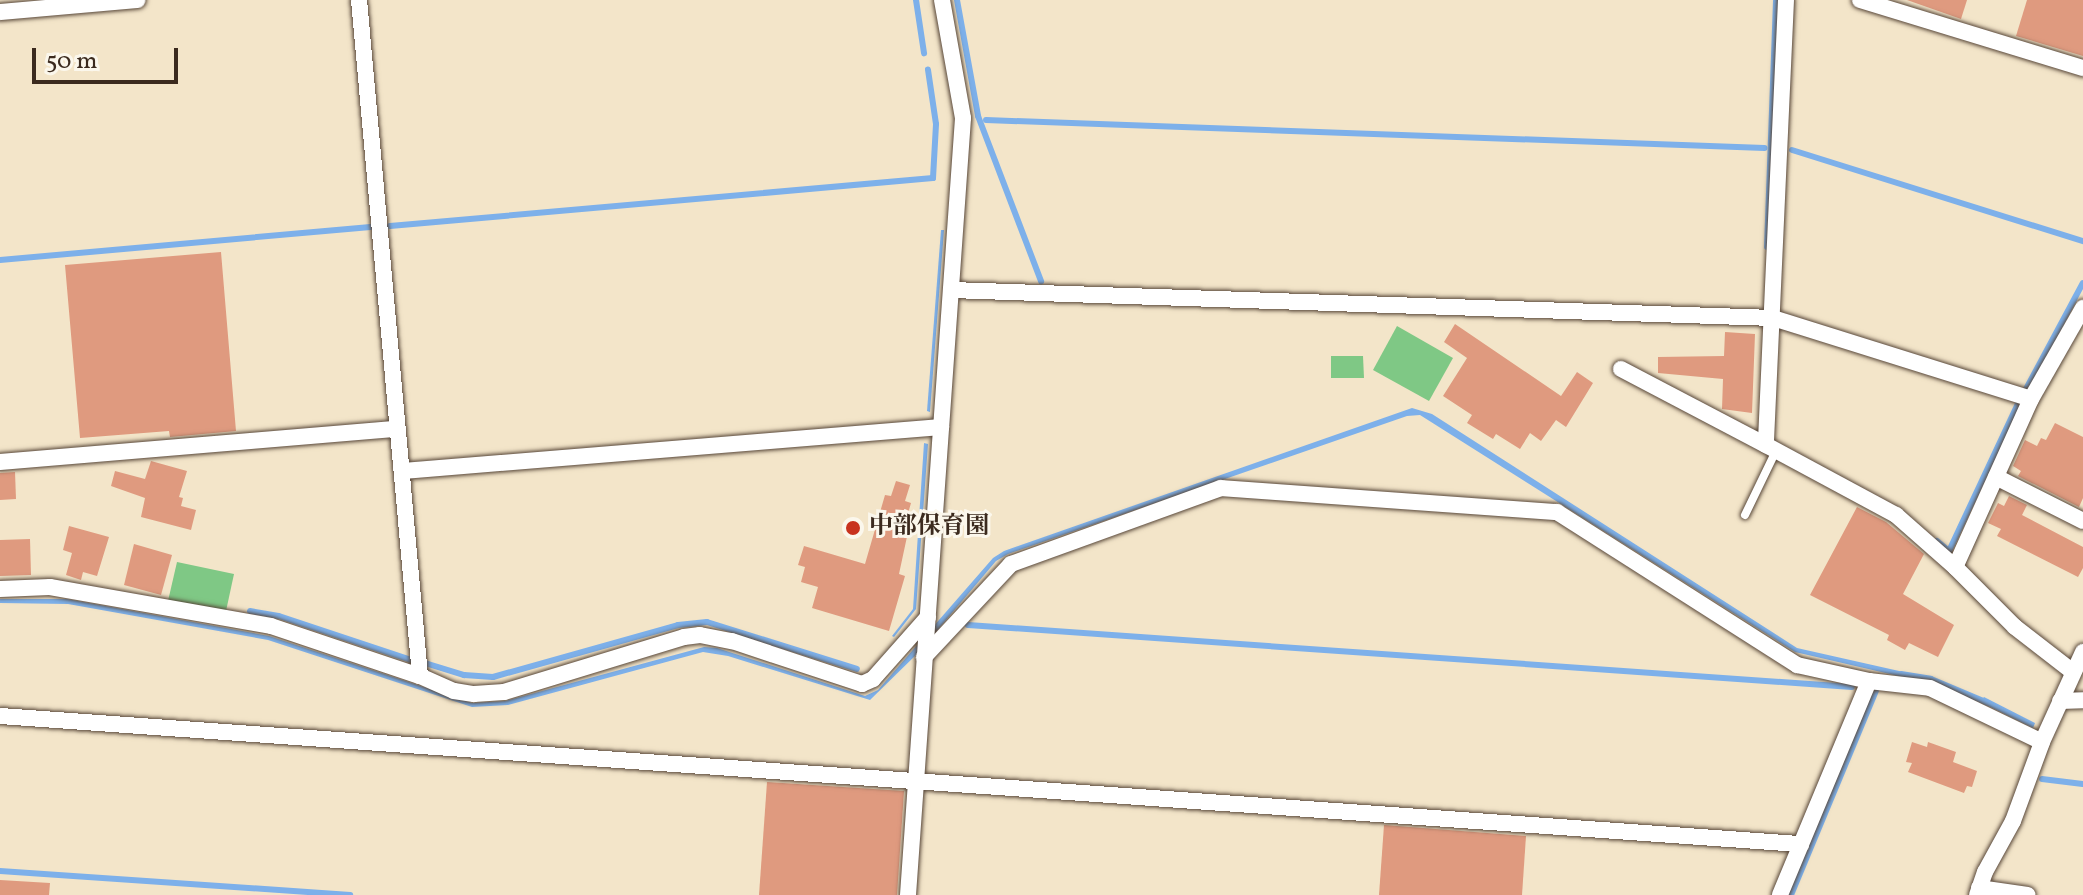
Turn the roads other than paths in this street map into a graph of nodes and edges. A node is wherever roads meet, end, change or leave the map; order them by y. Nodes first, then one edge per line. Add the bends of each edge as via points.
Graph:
1 (137, 0) edge
2 (359, 0) edge
3 (942, 0) edge
4 (1786, 0) edge
5 (1860, 0) edge
6 (0, 12) edge
7 (2083, 68) edge
8 (951, 290) junction
9 (2083, 308) edge
10 (1773, 318) junction
11 (1621, 369) dead end
12 (2025, 397) junction
13 (941, 427) junction
14 (397, 429) junction
15 (1771, 448) junction
16 (0, 462) edge
17 (403, 471) junction
18 (1996, 477) junction
19 (1745, 515) dead end
20 (2083, 521) edge
21 (1955, 567) junction
22 (0, 589) edge
23 (927, 623) junction
24 (2083, 652) edge
25 (924, 653) junction
26 (2073, 672) junction
27 (420, 676) junction
28 (1869, 681) junction
29 (2083, 700) edge
30 (2060, 701) junction
31 (0, 716) edge
32 (2042, 742) junction
33 (917, 781) junction
34 (1801, 844) junction
35 (1978, 892) edge
36 (908, 895) edge
37 (1780, 895) edge
38 (2028, 895) edge

1 - 6 street
2 - 14 street
3 - 8 street via 963,118
4 - 10 street
5 - 7 street
8 - 10 street
8 - 13 street
9 - 12 street
10 - 12 street
10 - 15 street
11 - 15 street
12 - 18 street
13 - 17 street
13 - 23 street
14 - 16 street
14 - 17 street
15 - 19 lane
15 - 21 street via 1896,515
17 - 27 street
18 - 20 street
18 - 21 street
21 - 26 street via 2015,627
22 - 27 street via 50,587 271,626
23 - 25 street
23 - 27 street via 862,684 700,635 489,694 454,691
24 - 26 street
25 - 28 street via 1011,564 1221,488 1557,512 1797,665
25 - 33 street
26 - 30 street
28 - 32 street via 1930,688
28 - 34 street
29 - 30 street
30 - 32 street
31 - 33 street
32 - 35 street via 2013,821
33 - 34 street
33 - 36 street
34 - 37 street
35 - 38 street

